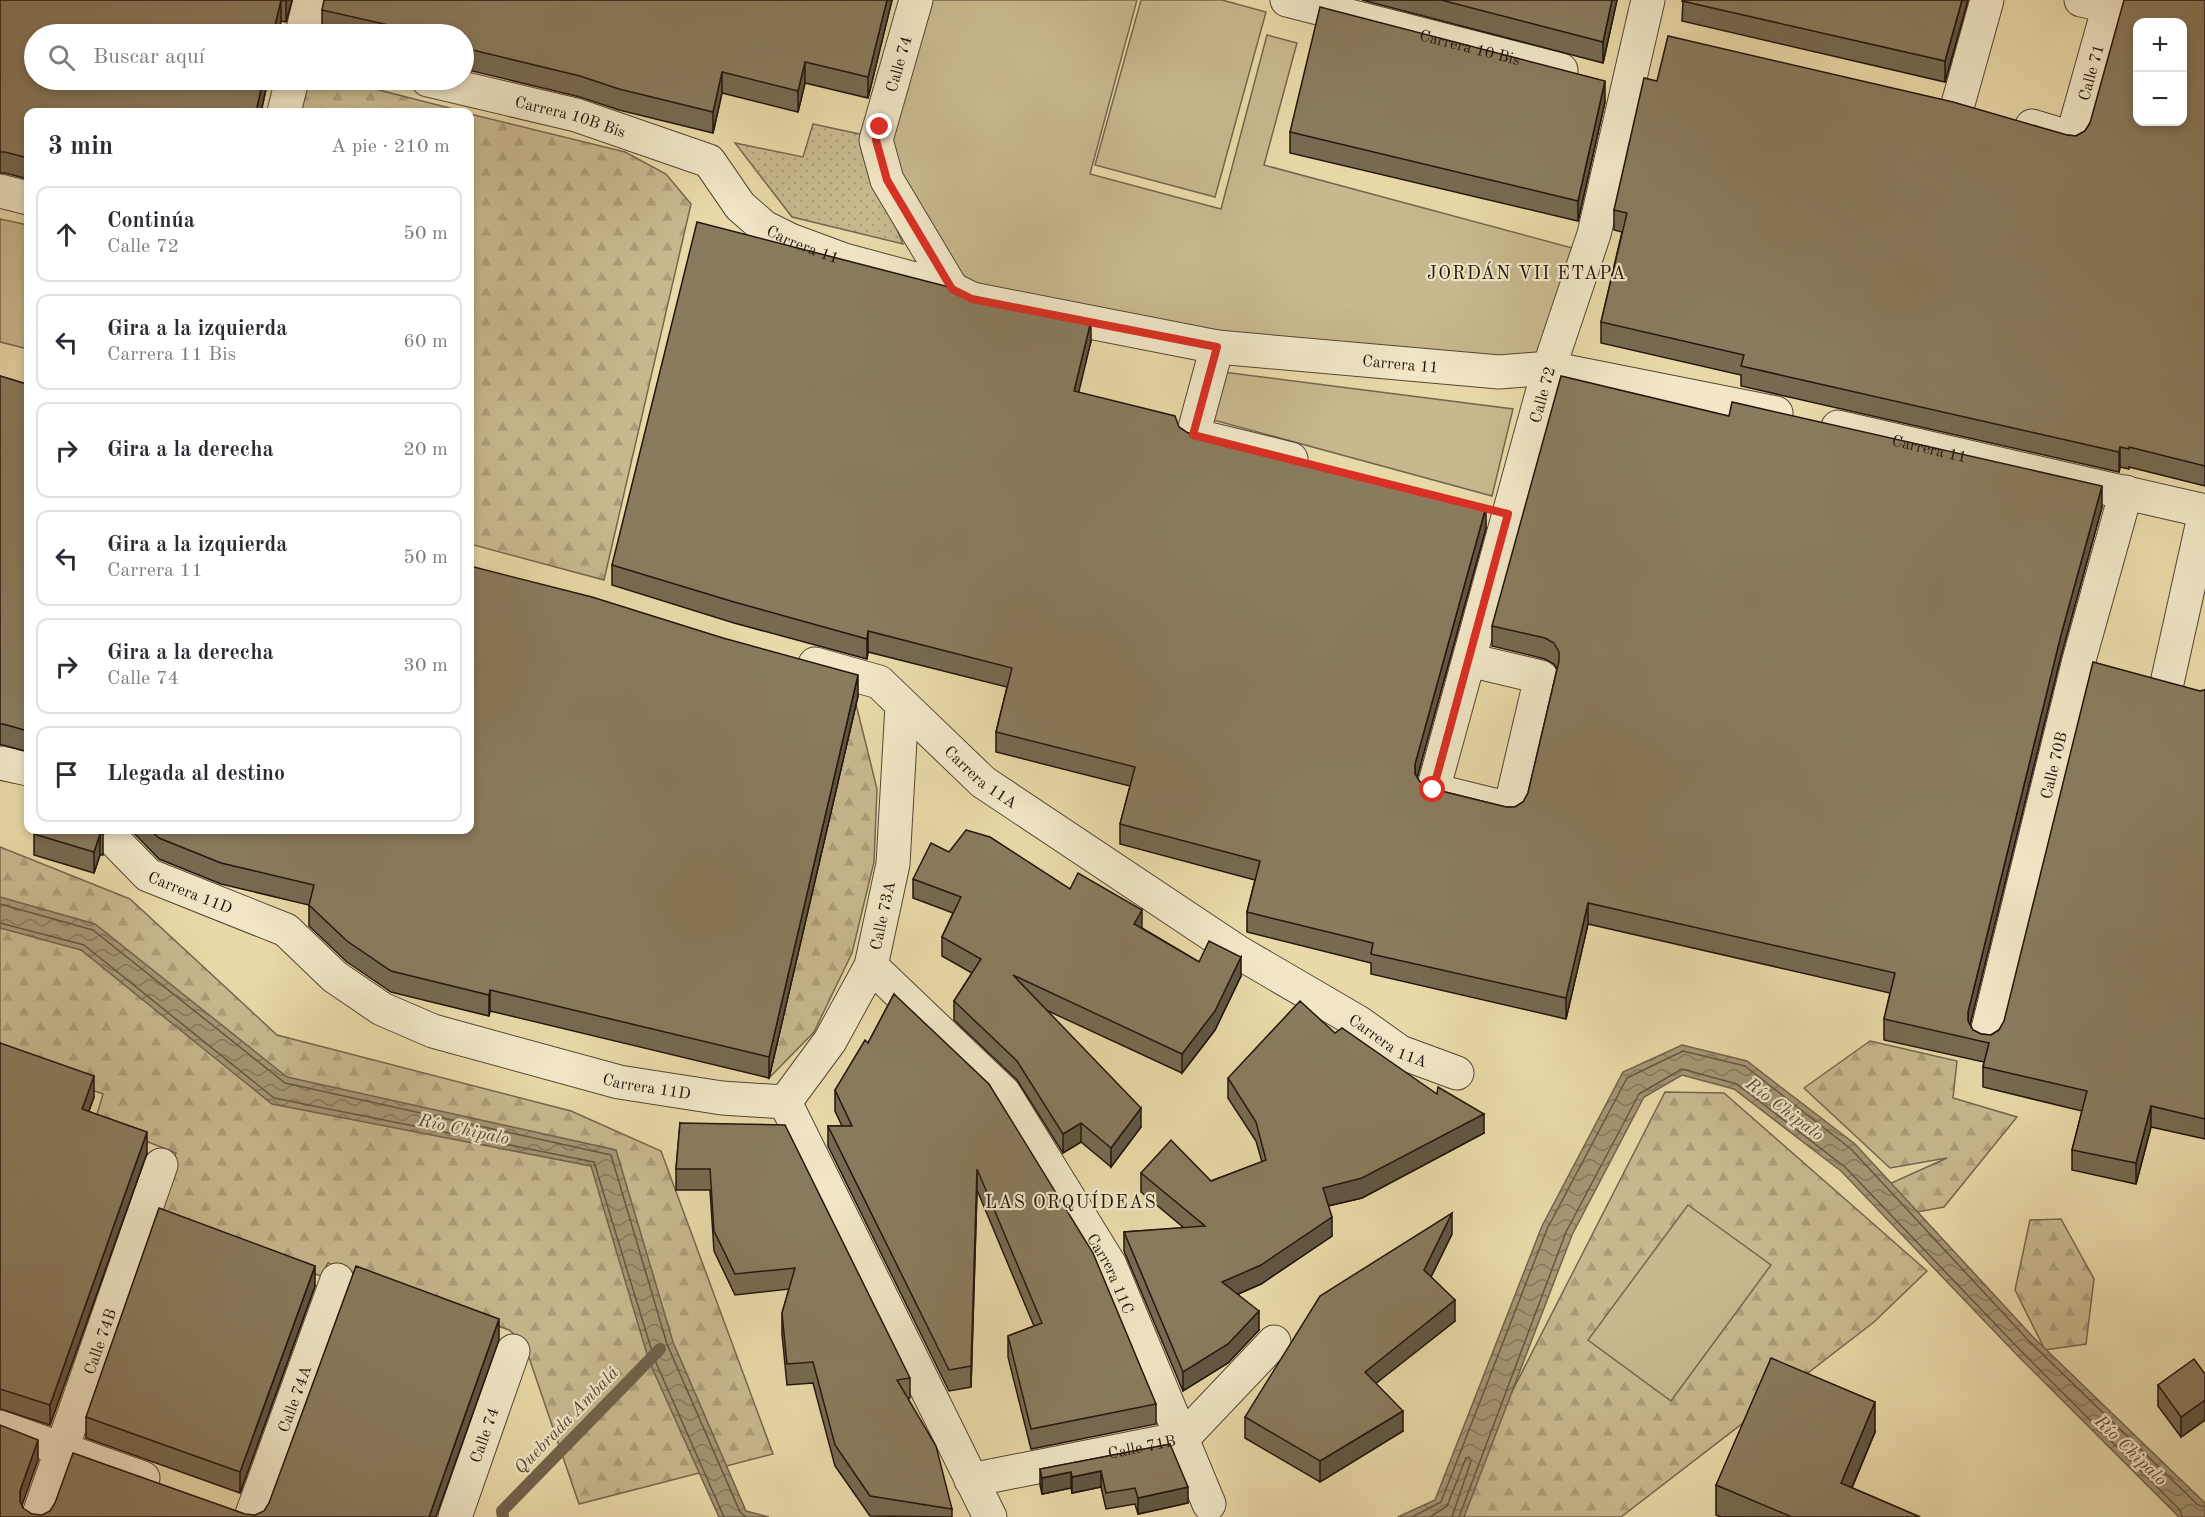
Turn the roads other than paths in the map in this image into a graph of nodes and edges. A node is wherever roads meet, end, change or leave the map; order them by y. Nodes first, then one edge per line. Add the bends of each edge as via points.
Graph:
1 (310, 0) edge
2 (916, 0) edge
3 (1648, 0) edge
4 (1987, 0) edge
5 (1300, 3) edge
6 (2095, 3) edge
7 (304, 24) edge
8 (1640, 31) junction
9 (1674, 39) edge
10 (1607, 83) junction
11 (290, 90) edge
12 (472, 90) edge
13 (285, 108) edge
14 (709, 160) joint
15 (0, 191) edge
16 (24, 197) edge
17 (952, 289) junction
18 (1217, 347) junction
19 (1549, 368) junction
20 (1315, 465) edge
21 (2126, 492) junction
22 (2205, 511) edge
23 (782, 655) edge
24 (1469, 660) junction
25 (2079, 660) junction
26 (2167, 683) junction
27 (2198, 691) edge
28 (902, 705) junction
29 (0, 763) edge
30 (24, 769) edge
31 (113, 834) edge
32 (871, 966) junction
33 (1986, 1037) edge
34 (1457, 1073) dead end
35 (785, 1102) junction
36 (161, 1165) dead end
37 (337, 1280) dead end
38 (1274, 1342) dead end
39 (513, 1352) dead end
40 (0, 1427) edge
41 (1183, 1438) junction
42 (63, 1449) junction
43 (972, 1480) junction
44 (173, 1489) edge
45 (1209, 1504) dead end
46 (218, 1505) edge
47 (38, 1517) edge
48 (251, 1517) edge
49 (455, 1517) edge
50 (990, 1517) edge

1 - 7 street
2 - 17 street, Calle 74 via 876,140 887,180
3 - 8 street, Calle 72
4 - 6 street, Calle 71 via 1946,101 2072,138
5 - 10 street, Carrera 10 Bis
8 - 9 street
8 - 10 street, Calle 72
10 - 19 street, Calle 72 via 1594,234
11 - 13 street
12 - 14 street, Carrera 10B Bis via 576,114
14 - 17 street, Carrera 11 via 740,206 764,227 844,260
15 - 16 street
17 - 18 street, Carrera 11 via 972,299
18 - 19 street, Carrera 11 via 1499,372
18 - 20 street via 1193,435
19 - 21 street, Carrera 11 via 1731,403
19 - 24 street, Calle 72 via 1496,511
21 - 22 street, Carrera 11
21 - 25 street, Calle 70B
22 - 26 street
23 - 28 street, Carrera 11A via 879,682
24 - 24 street, Calle 72 via 1540,677 1510,809 1433,790
25 - 26 street
25 - 33 street, Calle 70B
26 - 27 street
28 - 32 street, Calle 73A via 893,864
28 - 34 street, Carrera 11A via 983,782 1110,868 1400,1052
29 - 30 street
31 - 35 street, Carrera 11D via 148,875 286,930 335,977 382,1009 434,1031 619,1082 722,1098
32 - 35 street, Calle 73A via 830,1041
32 - 41 street, Carrera 11C via 1004,1094 1110,1265
35 - 43 street
36 - 42 street, Calle 74B
37 - 48 street, Calle 74A
38 - 41 street, Calle 71B
39 - 49 street, Calle 74
40 - 42 street
41 - 43 street, Calle 71B
41 - 45 street, Carrera 11C
42 - 44 street
42 - 47 street, Calle 74B
43 - 50 street
46 - 48 street

